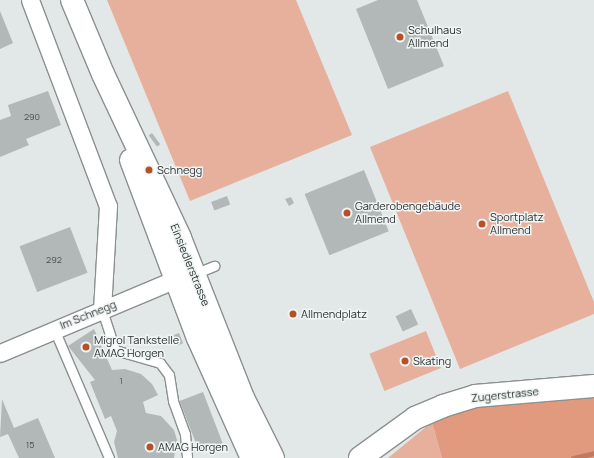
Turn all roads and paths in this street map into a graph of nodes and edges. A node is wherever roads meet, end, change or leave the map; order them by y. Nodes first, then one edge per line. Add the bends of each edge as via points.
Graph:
1 (30, 0) edge
2 (72, 0) edge
3 (214, 266) dead end
4 (185, 277) junction
5 (102, 310) junction
6 (54, 329) junction
7 (0, 353) edge
8 (594, 386) edge
9 (109, 458) edge
10 (187, 458) edge
11 (252, 458) edge
12 (273, 458) edge
13 (360, 458) edge

1 - 5 street via 108,206
2 - 4 main road, Einsiedlerstrasse
3 - 4 lane
4 - 5 street, Im Schnegg
4 - 11 main road, Einsiedlerstrasse
4 - 12 main road, Einsiedlerstrasse
5 - 6 street, Im Schnegg
5 - 10 lane via 115,350 160,363 169,375 173,401 185,434
6 - 7 street, Im Schnegg
6 - 9 lane
8 - 13 main road, Zugerstrasse via 475,396 415,418

